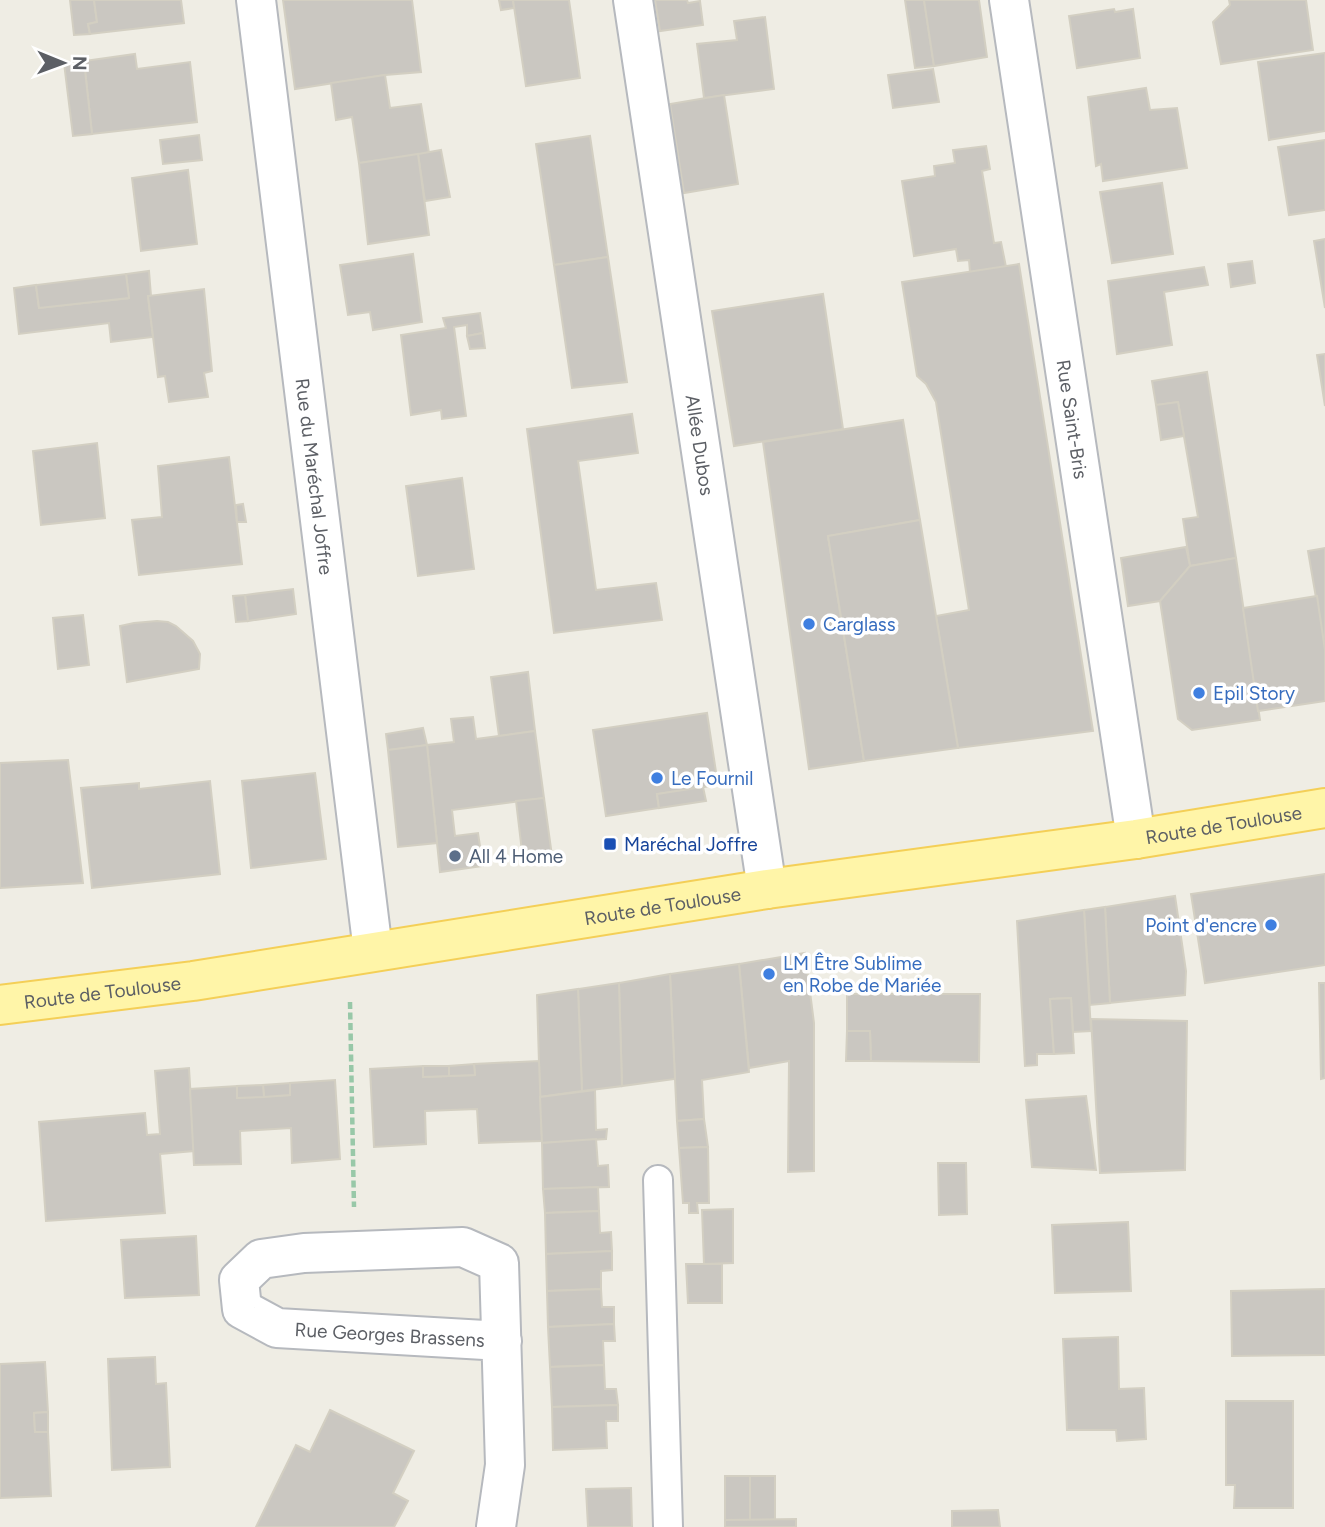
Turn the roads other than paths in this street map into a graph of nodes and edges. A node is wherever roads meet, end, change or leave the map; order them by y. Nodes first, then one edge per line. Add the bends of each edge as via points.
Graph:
1 (256, 0) edge
2 (634, 0) edge
3 (1009, 0) edge
4 (1325, 808) edge
5 (1136, 839) junction
6 (767, 889) junction
7 (361, 953) junction
8 (0, 1005) edge
9 (658, 1180) dead end
10 (502, 1341) junction
11 (496, 1527) edge
12 (668, 1527) edge

1 - 7 street, Rue du Maréchal Joffre
2 - 6 street, Allée Dubos
3 - 5 street, Rue Saint-Bris
4 - 5 main road, Route de Toulouse
5 - 6 main road, Route de Toulouse
6 - 7 main road, Route de Toulouse
7 - 8 main road, Route de Toulouse via 193,981
9 - 12 lane
10 - 10 street, Rue Georges Brassens via 499,1264 463,1247 261,1259 239,1280 242,1309 277,1328
10 - 11 street, Rue Georges Brassens via 505,1465

